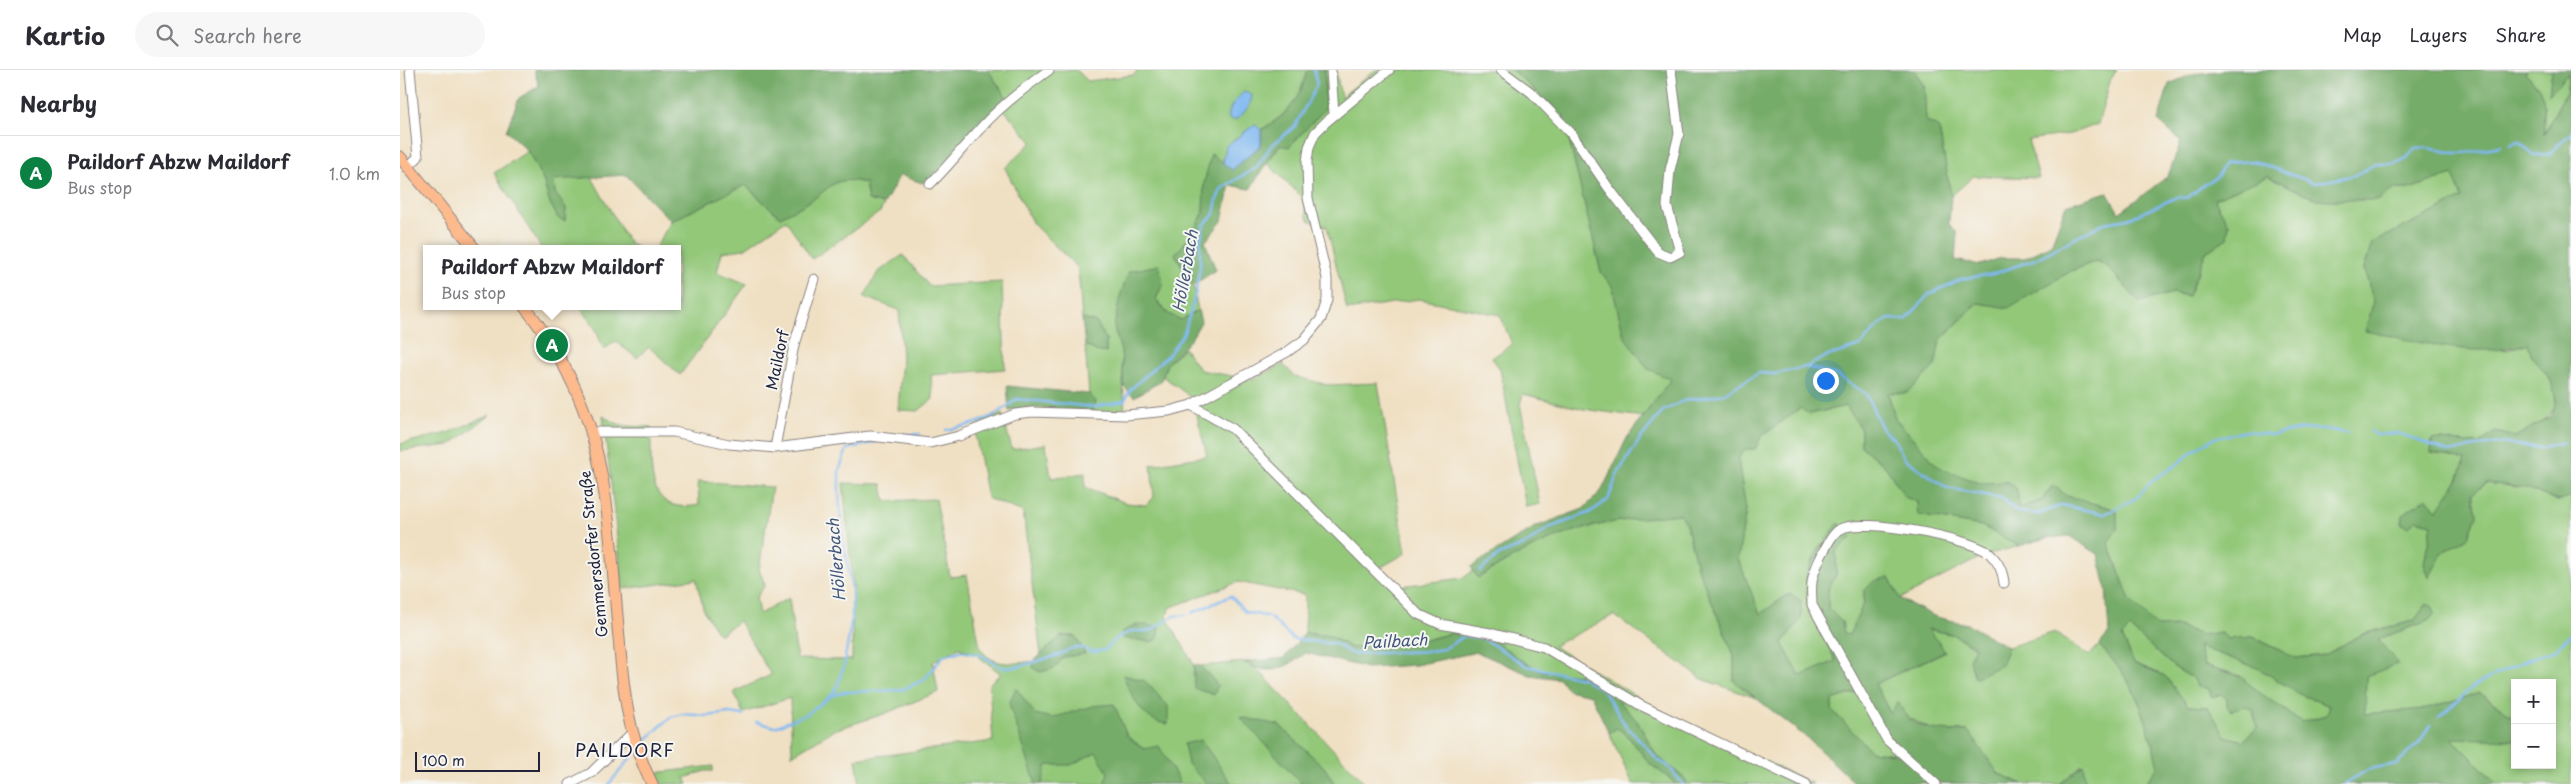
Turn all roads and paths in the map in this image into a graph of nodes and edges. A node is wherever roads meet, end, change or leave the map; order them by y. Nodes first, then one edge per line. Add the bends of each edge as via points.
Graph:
1 (410, 70) edge
2 (1049, 70) edge
3 (1331, 70) edge
4 (1389, 70) edge
5 (1501, 70) edge
6 (1671, 70) edge
7 (1334, 114) junction
8 (400, 157) edge
9 (408, 167) junction
10 (930, 184) dead end
11 (472, 245) edge
12 (814, 278) dead end
13 (527, 310) edge
14 (1191, 405) junction
15 (593, 432) junction
16 (775, 448) junction
17 (2004, 583) dead end
18 (632, 733) junction
19 (570, 784) edge
20 (652, 784) edge
21 (1806, 784) edge
22 (1936, 784) edge

1 - 9 street via 418,157
2 - 10 street via 979,129 950,166
3 - 7 street
4 - 7 street
5 - 6 street via 1532,93 1570,132 1658,252 1670,257 1680,252 1667,206 1670,170 1679,134
7 - 14 street via 1315,133 1307,162 1308,198 1327,278 1327,300 1321,319 1304,340 1286,352
8 - 9 main road
9 - 11 main road
12 - 16 street, Maildorf via 794,345
13 - 15 main road, Gemmersdorfer Straße via 565,366
14 - 16 street via 1169,411 1126,415 1015,414 960,436 930,443 870,436
14 - 21 street via 1233,429 1418,614 1440,624 1544,647 1640,705
15 - 16 street via 674,432 729,444
15 - 18 main road, Gemmersdorfer Straße via 608,512 624,698
17 - 22 street via 2002,570 1989,553 1966,543 1857,524 1839,529 1822,555 1812,581 1812,605 1888,740
18 - 19 street via 591,773
18 - 20 main road, Gemmersdorfer Straße

